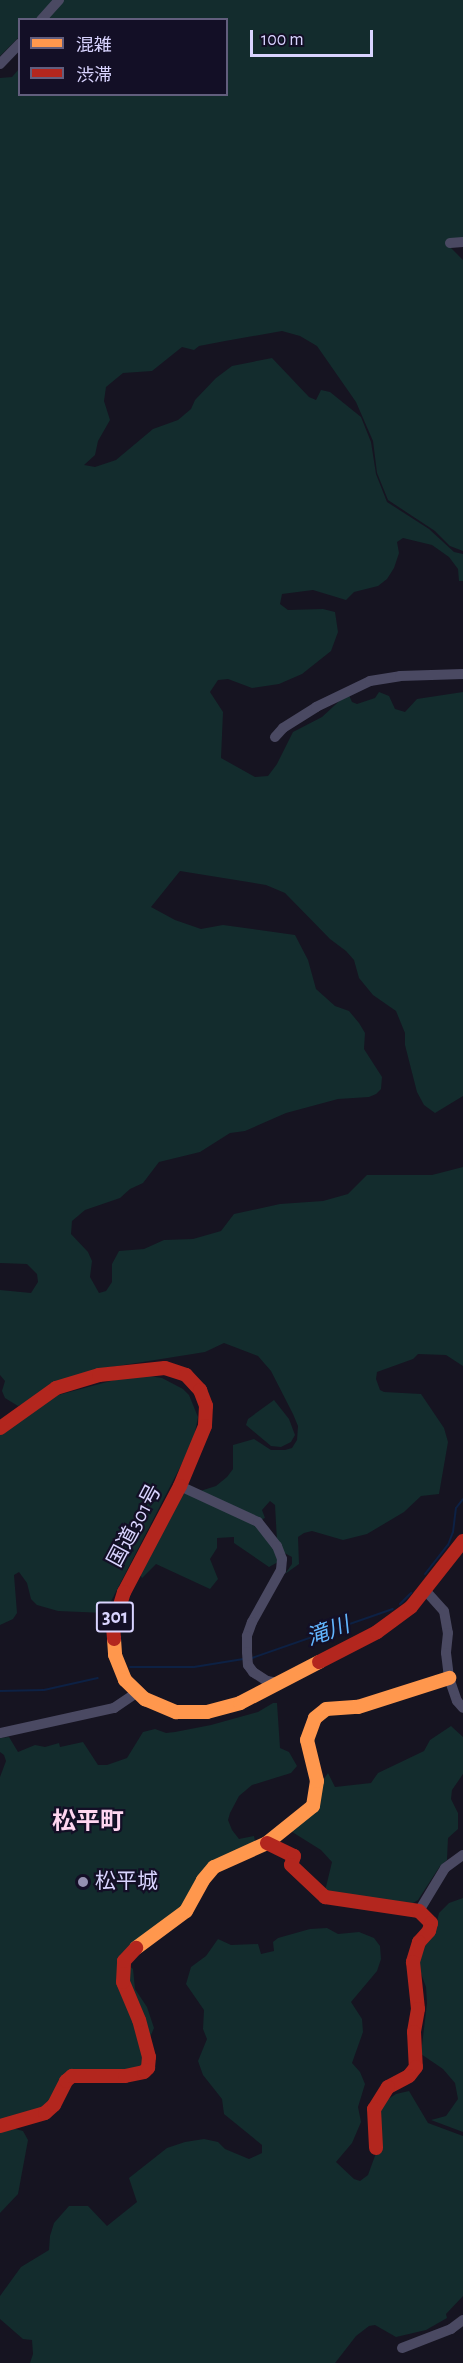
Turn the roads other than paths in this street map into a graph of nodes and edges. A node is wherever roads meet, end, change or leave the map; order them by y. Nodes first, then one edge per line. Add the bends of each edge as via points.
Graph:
1 (59, 0) edge
2 (43, 18) edge
3 (18, 45) edge
4 (0, 64) edge
5 (463, 242) edge
6 (450, 243) dead end
7 (463, 674) edge
8 (275, 737) dead end
9 (0, 1428) edge
10 (180, 1486) junction
11 (463, 1541) edge
12 (425, 1590) junction
13 (449, 1678) junction
14 (281, 1684) junction
15 (136, 1693) junction
16 (463, 1708) edge
17 (0, 1733) edge
18 (267, 1843) junction
19 (463, 1855) edge
20 (418, 1911) junction
21 (0, 2126) edge
22 (376, 2148) dead end
23 (463, 2320) edge
24 (402, 2348) dead end

1 - 2 street
3 - 4 street
5 - 6 street
7 - 8 street via 370,681 316,707
9 - 10 main road, 国道301号 / 301 via 39,1398 70,1382 138,1368 177,1370 195,1382 205,1398 207,1415
10 - 14 street via 261,1524 277,1546 281,1570 247,1636 250,1669 258,1677
10 - 15 main road, 国道301号 / 301 via 124,1592 115,1617 112,1640 117,1663
11 - 12 main road, 国道301号 / 301
12 - 13 street via 444,1611
12 - 14 main road, 国道301号 / 301 via 390,1624
13 - 16 street
13 - 18 main road via 358,1707 326,1708 315,1719 307,1740 316,1800
14 - 15 main road, 国道301号 / 301 via 223,1709 188,1713 157,1706
15 - 17 street via 114,1708
18 - 20 main road via 294,1856 291,1865 325,1896
18 - 21 main road via 214,1867 186,1911 124,1961 123,1982 139,2020 149,2057 148,2068 125,2076 72,2076 45,2113
19 - 20 street via 445,1868
20 - 22 main road via 431,1927 419,1942 412,1962 418,2008 414,2032 416,2067 402,2081 388,2087 374,2109
23 - 24 street via 451,2329

